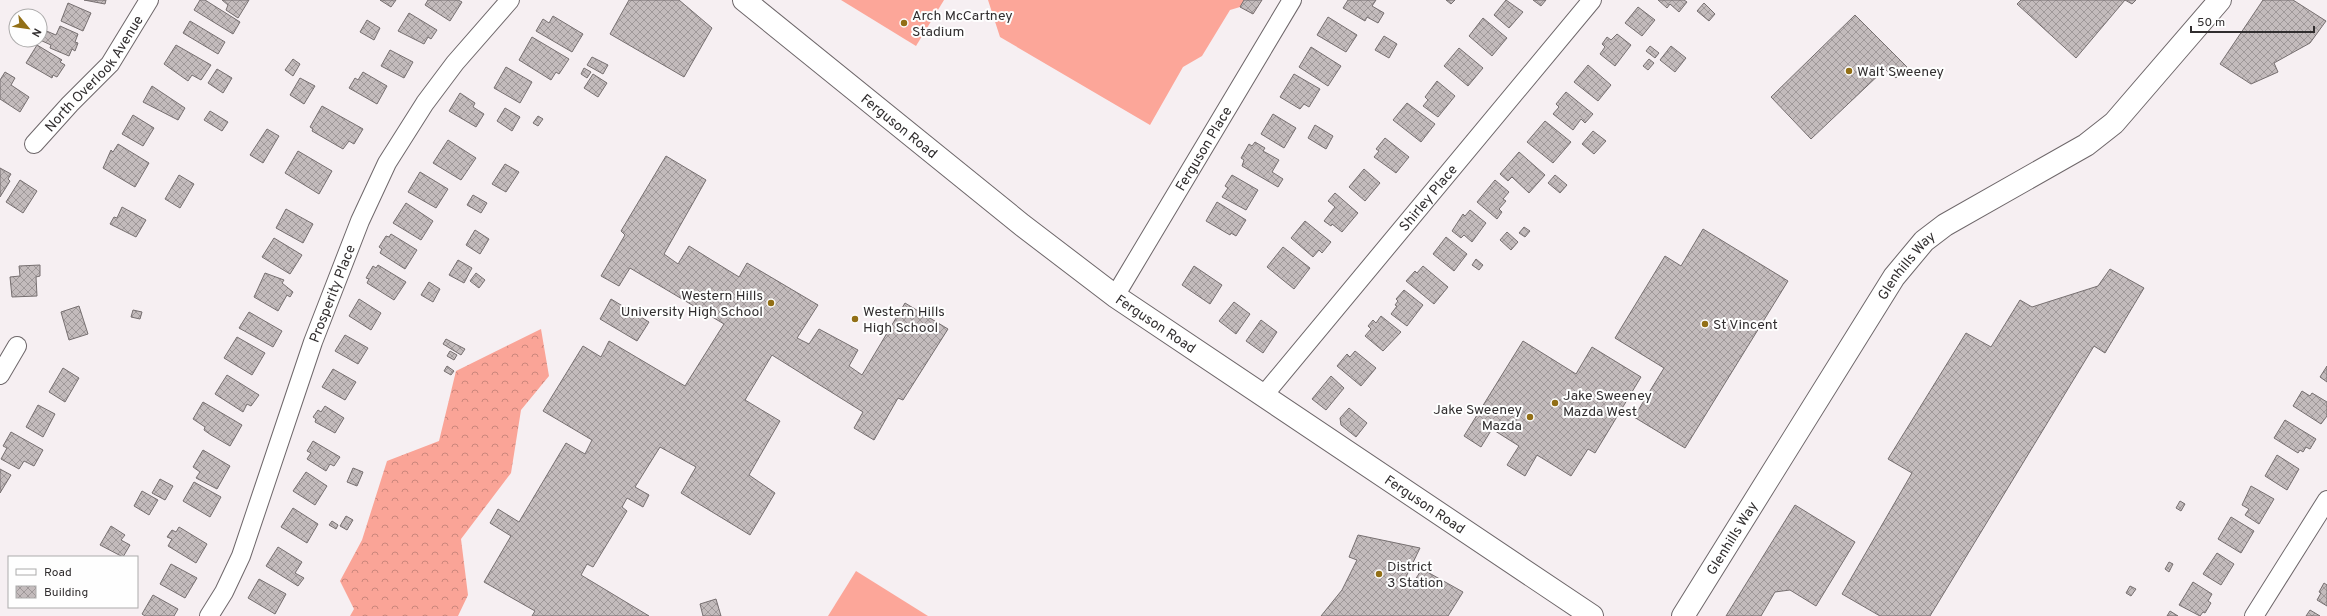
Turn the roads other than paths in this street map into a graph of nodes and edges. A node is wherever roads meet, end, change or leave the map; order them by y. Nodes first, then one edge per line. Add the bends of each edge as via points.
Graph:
1 (149, 0) edge
2 (510, 0) edge
3 (744, 0) edge
4 (1292, 0) edge
5 (1592, 0) edge
6 (2220, 0) edge
7 (34, 144) dead end
8 (1115, 296) junction
9 (17, 346) dead end
10 (0, 375) edge
11 (1263, 396) junction
12 (2327, 500) edge
13 (209, 616) edge
14 (1592, 616) edge
15 (1684, 616) edge
16 (2254, 616) edge

1 - 7 street, North Overlook Avenue via 110,64
2 - 13 street, Prosperity Place via 455,63 425,103 387,163 360,221 313,342 241,556
3 - 8 street, Ferguson Road via 1022,225
4 - 8 street, Ferguson Place
5 - 11 street, Shirley Place
6 - 15 street, Glenhills Way via 2114,123 2086,145 1945,224 1924,241 1886,289
8 - 11 street, Ferguson Road
9 - 10 street
11 - 14 street, Ferguson Road
12 - 16 street

